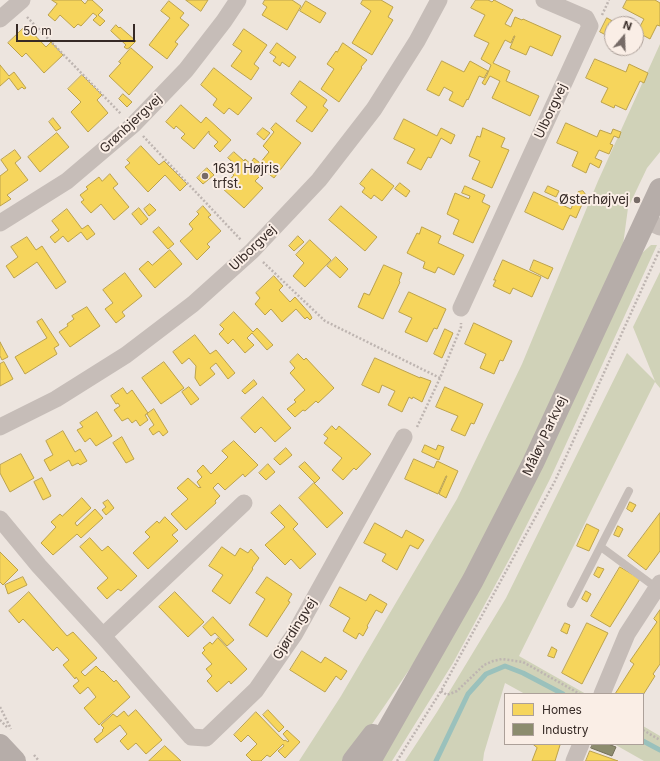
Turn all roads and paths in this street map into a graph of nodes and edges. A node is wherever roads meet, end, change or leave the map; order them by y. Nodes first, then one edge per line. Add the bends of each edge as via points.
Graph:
1 (238, 0) edge
2 (439, 0) edge
3 (544, 0) edge
4 (19, 3) edge
5 (0, 19) edge
6 (132, 125) junction
7 (660, 189) edge
8 (0, 223) edge
9 (653, 223) edge
10 (660, 249) edge
11 (252, 251) junction
12 (461, 308) joint
13 (440, 378) junction
14 (0, 427) edge
15 (404, 437) joint
16 (629, 491) dead end
17 (244, 503) dead end
18 (0, 519) edge
19 (601, 547) junction
20 (659, 587) edge
21 (571, 604) dead end
22 (104, 636) junction
23 (417, 677) junction
24 (441, 691) junction
25 (578, 693) edge
26 (602, 693) edge
27 (0, 707) edge
28 (644, 731) edge
29 (7, 740) edge
30 (660, 740) edge
31 (581, 745) edge
32 (15, 761) edge
33 (353, 761) edge
34 (370, 761) edge
35 (397, 761) edge
36 (574, 761) edge

1 - 6 street, Grønbjergvej via 186,70
2 - 11 street, Ulborgvej via 417,41 374,109 319,180
3 - 12 street, Ulborgvej via 586,18 590,26
4 - 5 street
4 - 6 path
6 - 8 street, Grønbjergvej via 67,181
6 - 11 path
7 - 9 street, Måløv Parkvej
9 - 23 street, Måløv Parkvej via 473,580
10 - 24 path via 555,481
11 - 13 path via 325,321
11 - 14 street, Ulborgvej via 193,304 126,355 56,399
12 - 13 path via 461,327
13 - 15 path via 416,428
15 - 22 street, Gjørdingvej via 294,635 256,690 206,738 191,737
16 - 19 lane
17 - 22 street
18 - 22 street, Gjørdingvej via 39,566
19 - 20 lane
19 - 21 lane
20 - 26 street via 627,634
23 - 33 street, Måløv Parkvej
23 - 34 street, Måløv Parkvej
24 - 25 path via 447,695 457,691 484,665 502,659 523,662
24 - 35 path
27 - 29 path
28 - 30 path
29 - 32 street
31 - 36 street

